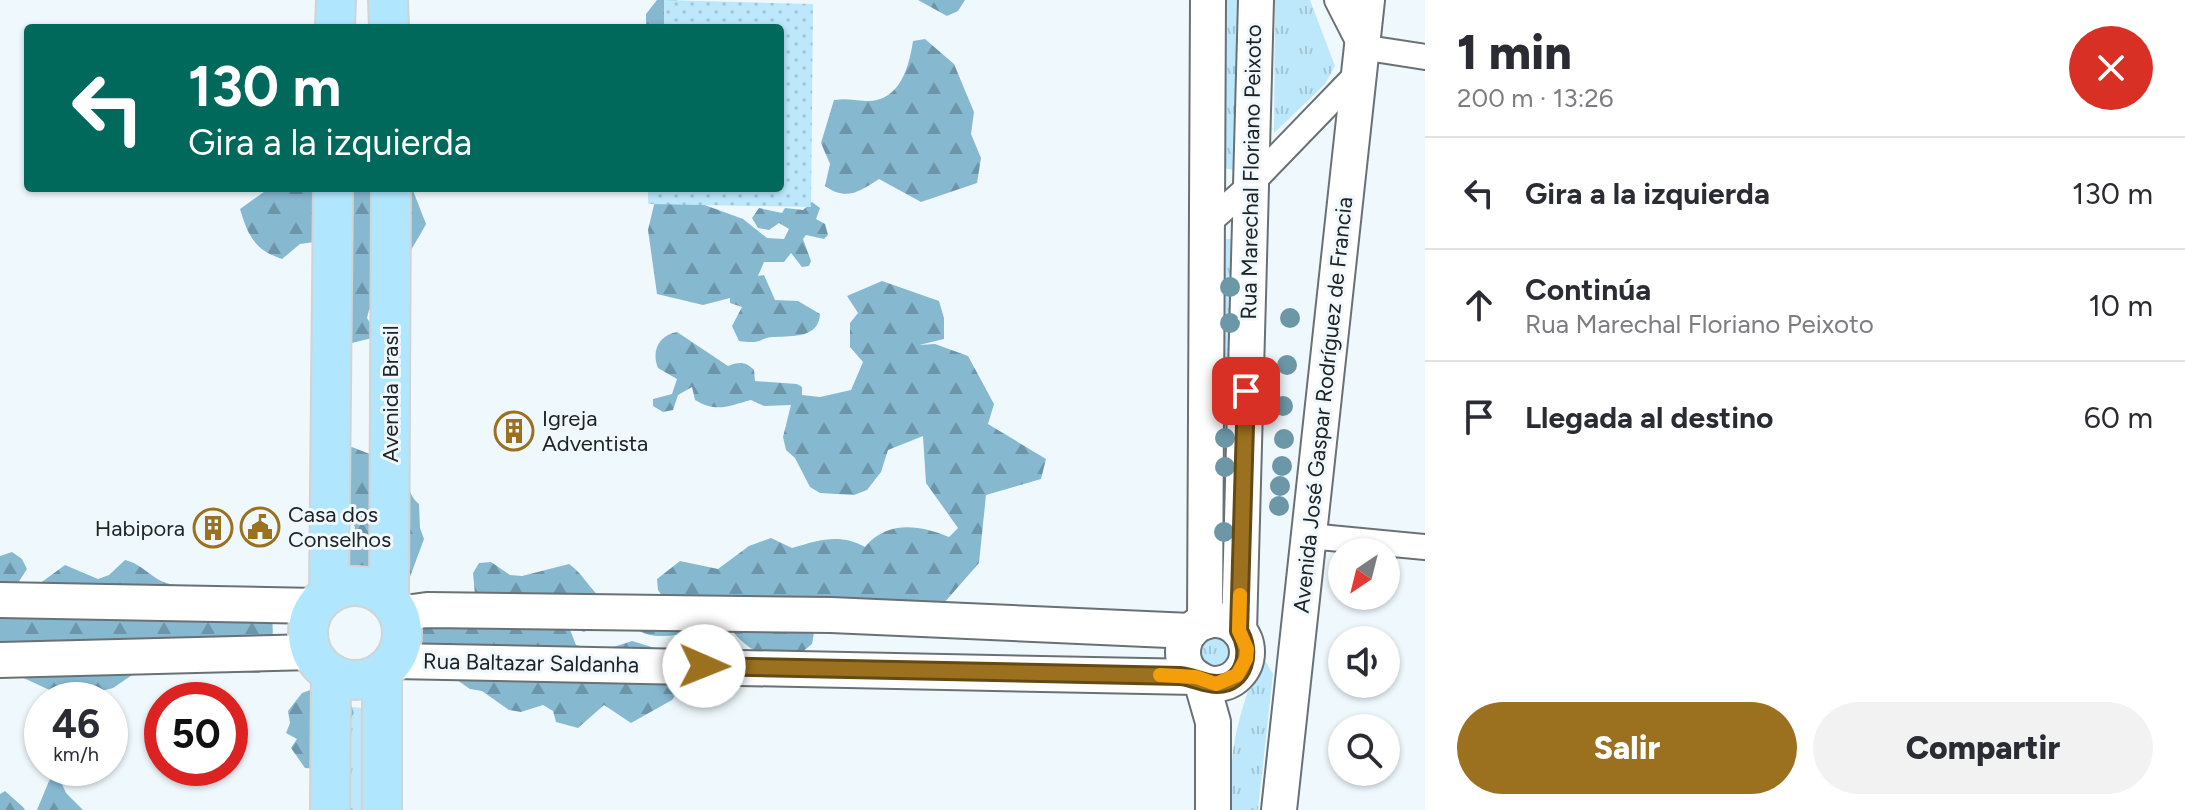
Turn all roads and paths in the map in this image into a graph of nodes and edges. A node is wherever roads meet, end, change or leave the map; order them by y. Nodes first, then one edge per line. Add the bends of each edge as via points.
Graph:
1 (336, 0) edge
2 (388, 0) edge
3 (1208, 0) edge
4 (1256, 0) edge
5 (1337, 0) edge
6 (1367, 0) edge
7 (335, 24) edge
8 (389, 24) edge
9 (1425, 57) edge
10 (1360, 59) junction
11 (1251, 180) junction
12 (333, 192) edge
13 (391, 192) edge
14 (1207, 224) junction
15 (1309, 536) junction
16 (1425, 547) edge
17 (0, 600) edge
18 (323, 600) junction
19 (394, 607) junction
20 (831, 615) junction
21 (1198, 626) junction
22 (1239, 631) junction
23 (0, 660) edge
24 (322, 663) junction
25 (388, 666) junction
26 (829, 668) junction
27 (1209, 679) junction
28 (330, 810) edge
29 (382, 810) edge
30 (1213, 810) edge
31 (1279, 810) edge

1 - 7 main road
2 - 8 main road
3 - 14 main road, Rua Marechal Floriano Peixoto
4 - 11 main road, Rua Marechal Floriano Peixoto
5 - 10 street
6 - 10 main road, Avenida José Gaspar Rodríguez de Francia
9 - 10 street
10 - 11 street
10 - 15 main road, Avenida José Gaspar Rodríguez de Francia
11 - 14 street
11 - 22 main road, Rua Marechal Floriano Peixoto
12 - 18 main road
13 - 19 main road, Avenida Brasil
14 - 21 main road, Rua Marechal Floriano Peixoto
15 - 16 street
15 - 31 main road, Avenida José Gaspar Rodríguez de Francia
17 - 18 main road
18 - 19 main road via 344,588 360,587 376,591
18 - 24 main road via 308,637
19 - 20 main road
19 - 25 main road via 402,630
20 - 21 main road
20 - 26 main road
21 - 22 main road via 1224,621
21 - 27 main road via 1183,653 1185,663
22 - 27 main road via 1246,659
23 - 24 main road
24 - 25 main road via 351,680
24 - 28 main road
25 - 26 main road, Rua Baltazar Saldanha
25 - 29 main road
26 - 27 main road, Rua Baltazar Saldanha
27 - 30 main road

